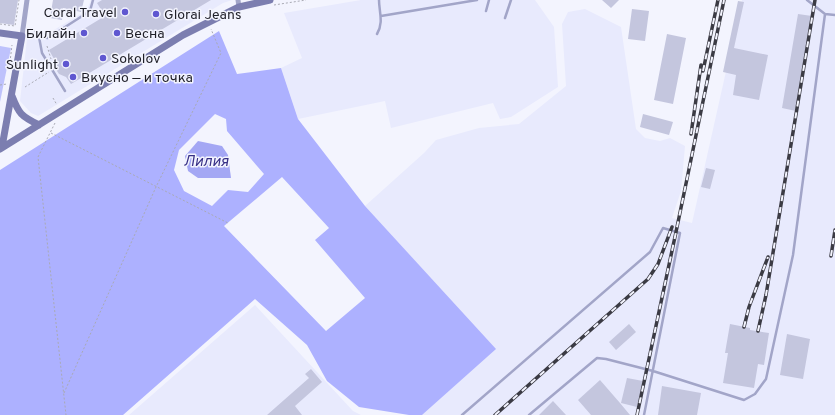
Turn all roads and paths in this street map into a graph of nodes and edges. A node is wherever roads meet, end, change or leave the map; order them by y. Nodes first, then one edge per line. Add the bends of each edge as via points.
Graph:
1 (19, 0) edge
2 (27, 0) edge
3 (93, 0) edge
4 (306, 0) edge
5 (379, 0) edge
6 (477, 0) edge
7 (489, 0) edge
8 (511, 0) edge
9 (807, 0) edge
10 (271, 3) edge
11 (238, 4) edge
12 (486, 11) dead end
13 (825, 14) junction
14 (381, 16) junction
15 (835, 16) edge
16 (505, 18) dead end
17 (0, 24) edge
18 (210, 27) dead end
19 (27, 29) dead end
20 (0, 33) edge
21 (43, 34) dead end
22 (377, 34) dead end
23 (22, 36) junction
24 (52, 70) junction
25 (7, 84) dead end
26 (0, 85) edge
27 (25, 87) dead end
28 (65, 91) dead end
29 (12, 95) junction
30 (53, 98) dead end
31 (61, 112) junction
32 (39, 125) junction
33 (50, 133) junction
34 (1, 148) edge
35 (156, 187) junction
36 (228, 223) dead end
37 (653, 371) junction
38 (64, 393) junction
39 (66, 415) edge
40 (462, 415) edge
41 (529, 415) edge
42 (644, 415) edge

1 - 17 path via 15,26
2 - 23 street
3 - 24 lane via 90,11 48,38 39,37 42,53
4 - 10 path
5 - 14 lane
6 - 14 lane
7 - 12 lane
8 - 16 lane
9 - 13 lane
10 - 11 main road
11 - 31 main road via 183,35
13 - 15 lane
13 - 37 lane via 793,255 766,379 755,394 744,400
14 - 22 lane via 381,28
18 - 35 path via 221,53
19 - 21 path
20 - 23 main road
23 - 29 main road
24 - 27 path
24 - 28 lane
25 - 26 path
29 - 32 main road via 19,113
29 - 34 main road
30 - 31 path
31 - 32 main road
31 - 33 path
32 - 34 main road
33 - 35 path
33 - 38 path via 38,157
35 - 36 path
35 - 38 path
37 - 40 lane via 680,233 663,228 650,252
37 - 41 lane via 597,358
37 - 42 lane
38 - 39 path

